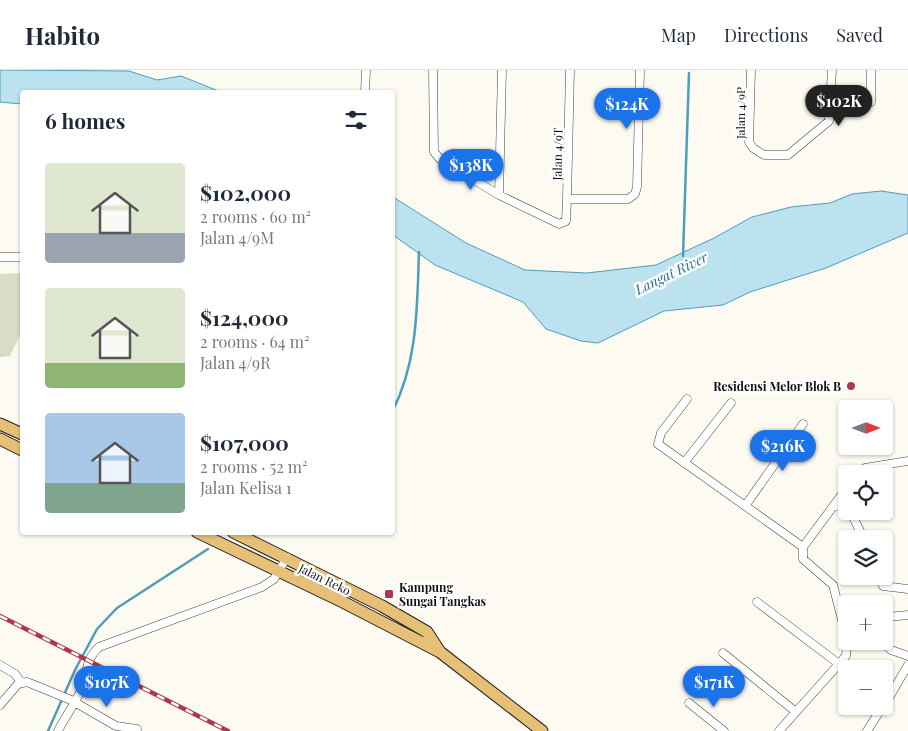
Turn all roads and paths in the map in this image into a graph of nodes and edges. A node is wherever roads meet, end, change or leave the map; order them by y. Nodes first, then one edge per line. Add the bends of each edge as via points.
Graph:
1 (366, 70) edge
2 (433, 70) edge
3 (502, 70) edge
4 (570, 70) edge
5 (640, 70) edge
6 (751, 70) edge
7 (832, 70) edge
8 (871, 70) edge
9 (365, 90) edge
10 (871, 102) dead end
11 (499, 195) junction
12 (567, 199) junction
13 (0, 257) edge
14 (20, 257) edge
15 (687, 399) dead end
16 (731, 402) dead end
17 (0, 424) edge
18 (803, 424) dead end
19 (20, 433) edge
20 (0, 439) edge
21 (20, 449) edge
22 (908, 461) edge
23 (684, 463) junction
24 (883, 465) edge
25 (838, 501) edge
26 (836, 504) junction
27 (745, 506) junction
28 (860, 530) edge
29 (202, 535) edge
30 (239, 535) edge
31 (803, 547) junction
32 (287, 557) junction
33 (280, 572) junction
34 (883, 585) edge
35 (908, 589) edge
36 (757, 602) dead end
37 (838, 604) edge
38 (908, 615) edge
39 (893, 616) edge
40 (891, 650) edge
41 (440, 652) junction
42 (723, 653) dead end
43 (908, 656) edge
44 (838, 663) edge
45 (0, 665) edge
46 (838, 665) edge
47 (908, 665) edge
48 (21, 682) junction
49 (893, 691) edge
50 (72, 701) junction
51 (689, 703) dead end
52 (0, 705) edge
53 (796, 712) junction
54 (878, 715) edge
55 (137, 730) dead end
56 (58, 731) edge
57 (542, 731) edge
58 (724, 731) edge
59 (779, 731) edge
60 (867, 731) edge

1 - 9 street
2 - 11 street via 434,152 440,159
3 - 11 street
4 - 12 street, Jalan 4/9T
5 - 12 street, Jalan 4/9T via 635,194 628,198
6 - 7 street, Jalan 4/9P via 749,142 764,155 788,155 829,121
8 - 10 street
11 - 12 street via 562,225 566,221
13 - 14 street
15 - 23 street via 660,433 658,444
16 - 23 street
17 - 19 main road
18 - 27 street
20 - 21 main road
22 - 24 street
23 - 27 street
25 - 26 street
26 - 28 street via 853,517
26 - 31 street
27 - 31 street
29 - 33 main road, Jalan Reko
30 - 32 main road, Jalan Reko
31 - 37 street via 803,559 833,585
32 - 33 street
32 - 41 main road, Jalan Reko via 427,632
33 - 41 main road, Jalan Reko
33 - 50 street via 262,587 99,647 84,672 81,690
34 - 35 street
36 - 44 street
38 - 39 street
40 - 43 street
41 - 57 main road, Jalan Reko
42 - 53 street
45 - 48 street
46 - 53 street
47 - 49 street
48 - 50 street via 31,683
48 - 52 street
50 - 55 street via 116,726
50 - 56 street
51 - 58 street
53 - 59 street
54 - 60 street

